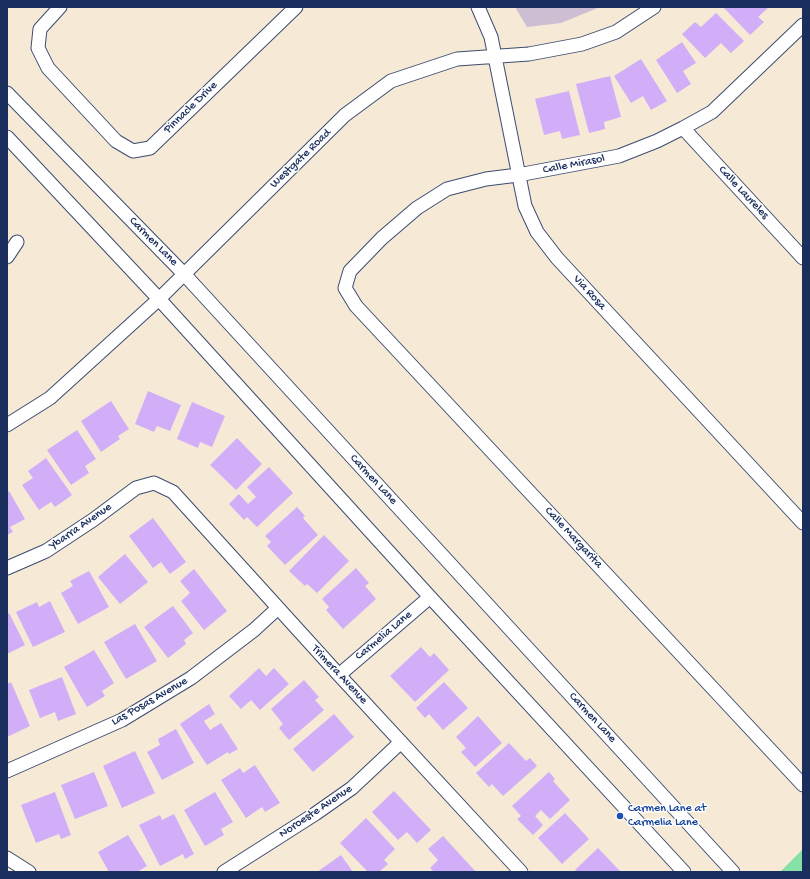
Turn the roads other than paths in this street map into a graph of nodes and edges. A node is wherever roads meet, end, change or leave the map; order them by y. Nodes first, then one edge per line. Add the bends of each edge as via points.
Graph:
1 (60, 7) edge
2 (296, 7) edge
3 (478, 7) edge
4 (654, 7) edge
5 (803, 26) edge
6 (495, 56) junction
7 (7, 94) edge
8 (683, 128) junction
9 (7, 137) edge
10 (518, 176) junction
11 (17, 242) dead end
12 (7, 257) edge
13 (803, 258) edge
14 (184, 274) junction
15 (345, 288) joint
16 (159, 299) junction
17 (7, 425) edge
18 (154, 483) joint
19 (803, 523) edge
20 (7, 568) edge
21 (430, 597) junction
22 (278, 608) junction
23 (338, 675) junction
24 (402, 742) junction
25 (7, 771) edge
26 (803, 785) edge
27 (7, 858) edge
28 (29, 872) edge
29 (224, 872) edge
30 (521, 872) edge
31 (684, 872) edge
32 (733, 872) edge

1 - 2 street, Pinnacle Drive via 40,29 38,48 48,68 116,141 133,151 150,148
3 - 6 street, Via Rosa via 491,37
4 - 6 street, Westgate Road via 616,32 582,44 529,54
5 - 8 street, Calle Mirasol via 712,112
6 - 10 street, Via Rosa
6 - 14 street, Westgate Road via 457,59 391,81 345,116
7 - 14 street, Carmen Lane
8 - 10 street, Calle Mirasol via 619,156
8 - 13 street, Calle Laureles
9 - 16 street
10 - 15 street, Calle Mirasol via 486,179 446,189 417,208 382,238 350,271
10 - 19 street, Via Rosa via 525,206 537,232 557,258
11 - 12 street
14 - 16 street, Westgate Road
14 - 32 street, Carmen Lane
15 - 26 street, Calle Margarita via 356,306
16 - 17 street, Westgate Road via 50,398
16 - 21 street
18 - 20 street, Ybarra Avenue via 136,488 46,551
18 - 22 street, Trimera Avenue via 173,492
21 - 23 street, Carmelia Lane
21 - 31 street
22 - 23 street, Trimera Avenue
22 - 25 street, Las Posas Avenue via 192,678 122,720
23 - 24 street, Trimera Avenue
24 - 29 street, Noroeste Avenue via 352,788
24 - 30 street, Trimera Avenue
27 - 28 street

